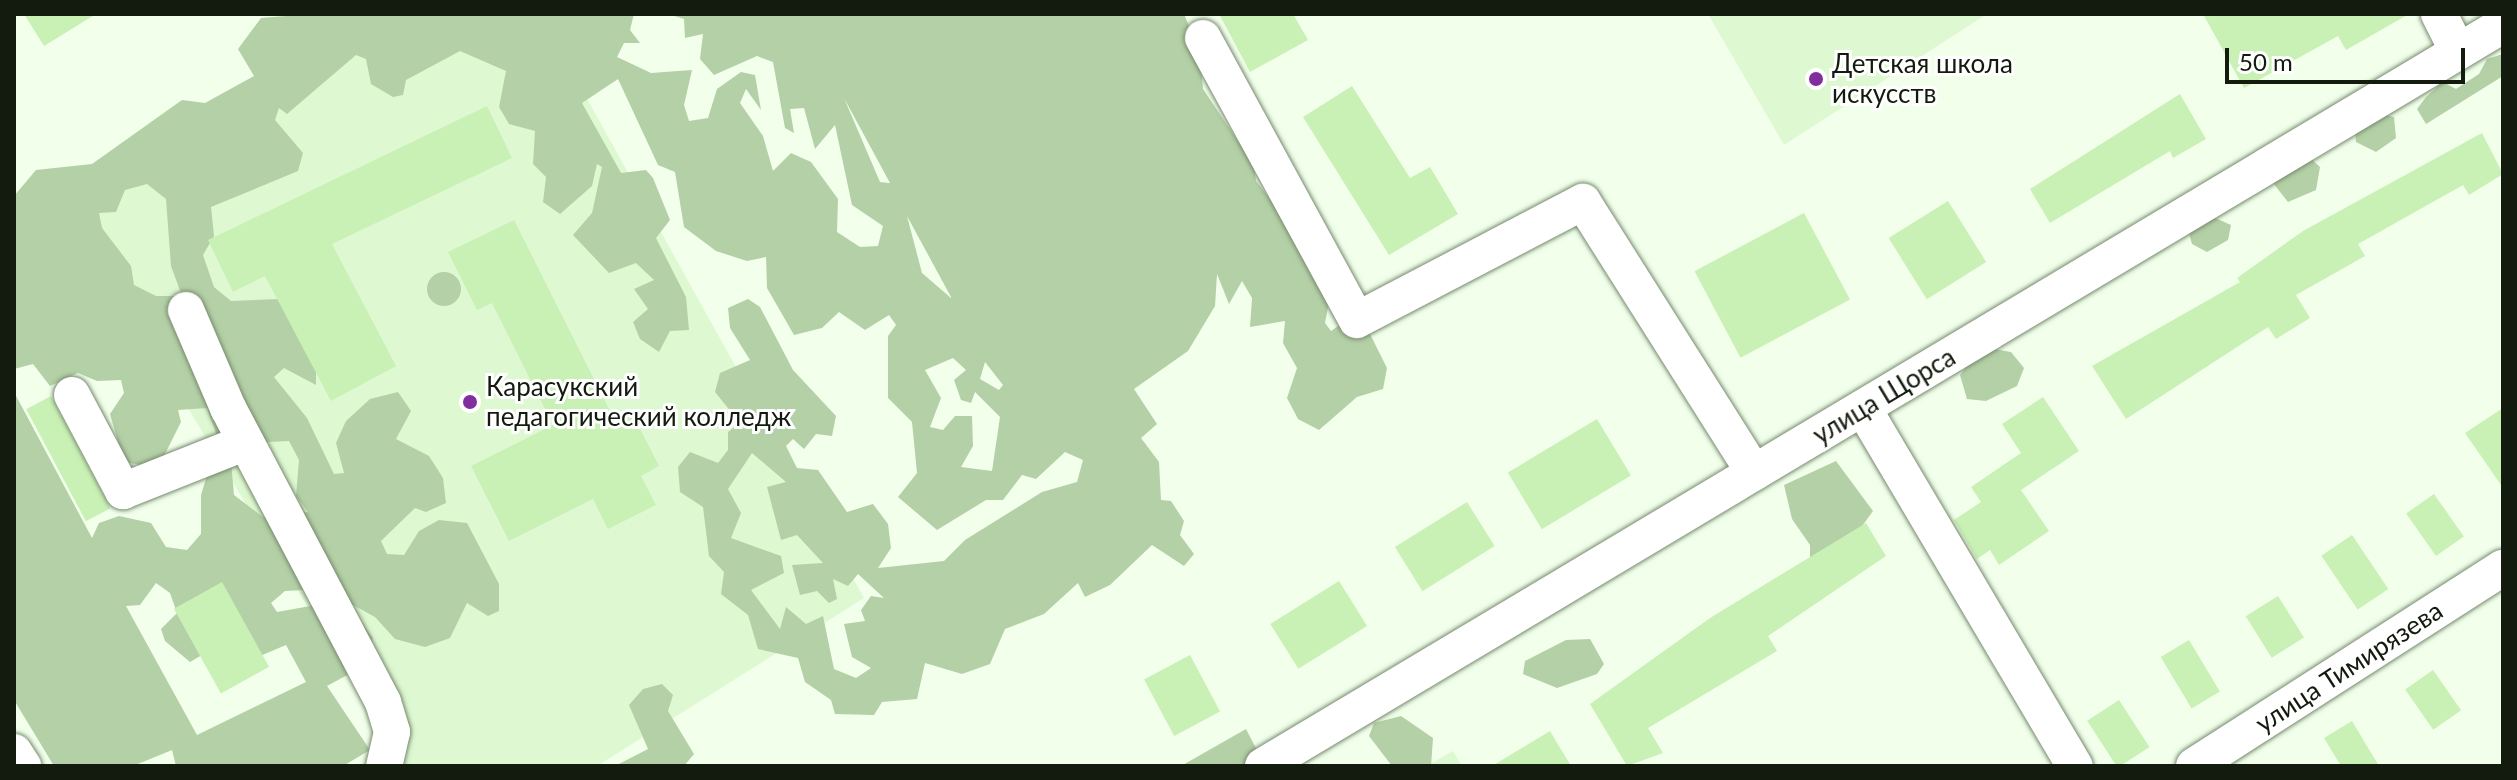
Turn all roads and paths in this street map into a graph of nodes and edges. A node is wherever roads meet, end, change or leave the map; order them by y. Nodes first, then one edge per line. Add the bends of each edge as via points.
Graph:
1 (2439, 14) edge
2 (2503, 25) edge
3 (1203, 38) dead end
4 (2458, 52) junction
5 (186, 310) dead end
6 (72, 395) dead end
7 (1863, 408) junction
8 (246, 442) junction
9 (1754, 473) junction
10 (2503, 568) edge
11 (14, 752) edge
12 (23, 766) edge
13 (384, 766) edge
14 (1263, 766) edge
15 (2075, 766) edge
16 (2194, 766) edge

1 - 4 street
2 - 4 street, улица Щорса
3 - 9 street via 1357,320 1583,202
4 - 7 street, улица Щорса
5 - 8 street
6 - 8 street via 123,491
7 - 9 street, улица Щорса
7 - 15 street
8 - 13 street via 383,702 392,732
9 - 14 street, улица Щорса
10 - 16 street, улица Тимирязева
11 - 12 street

